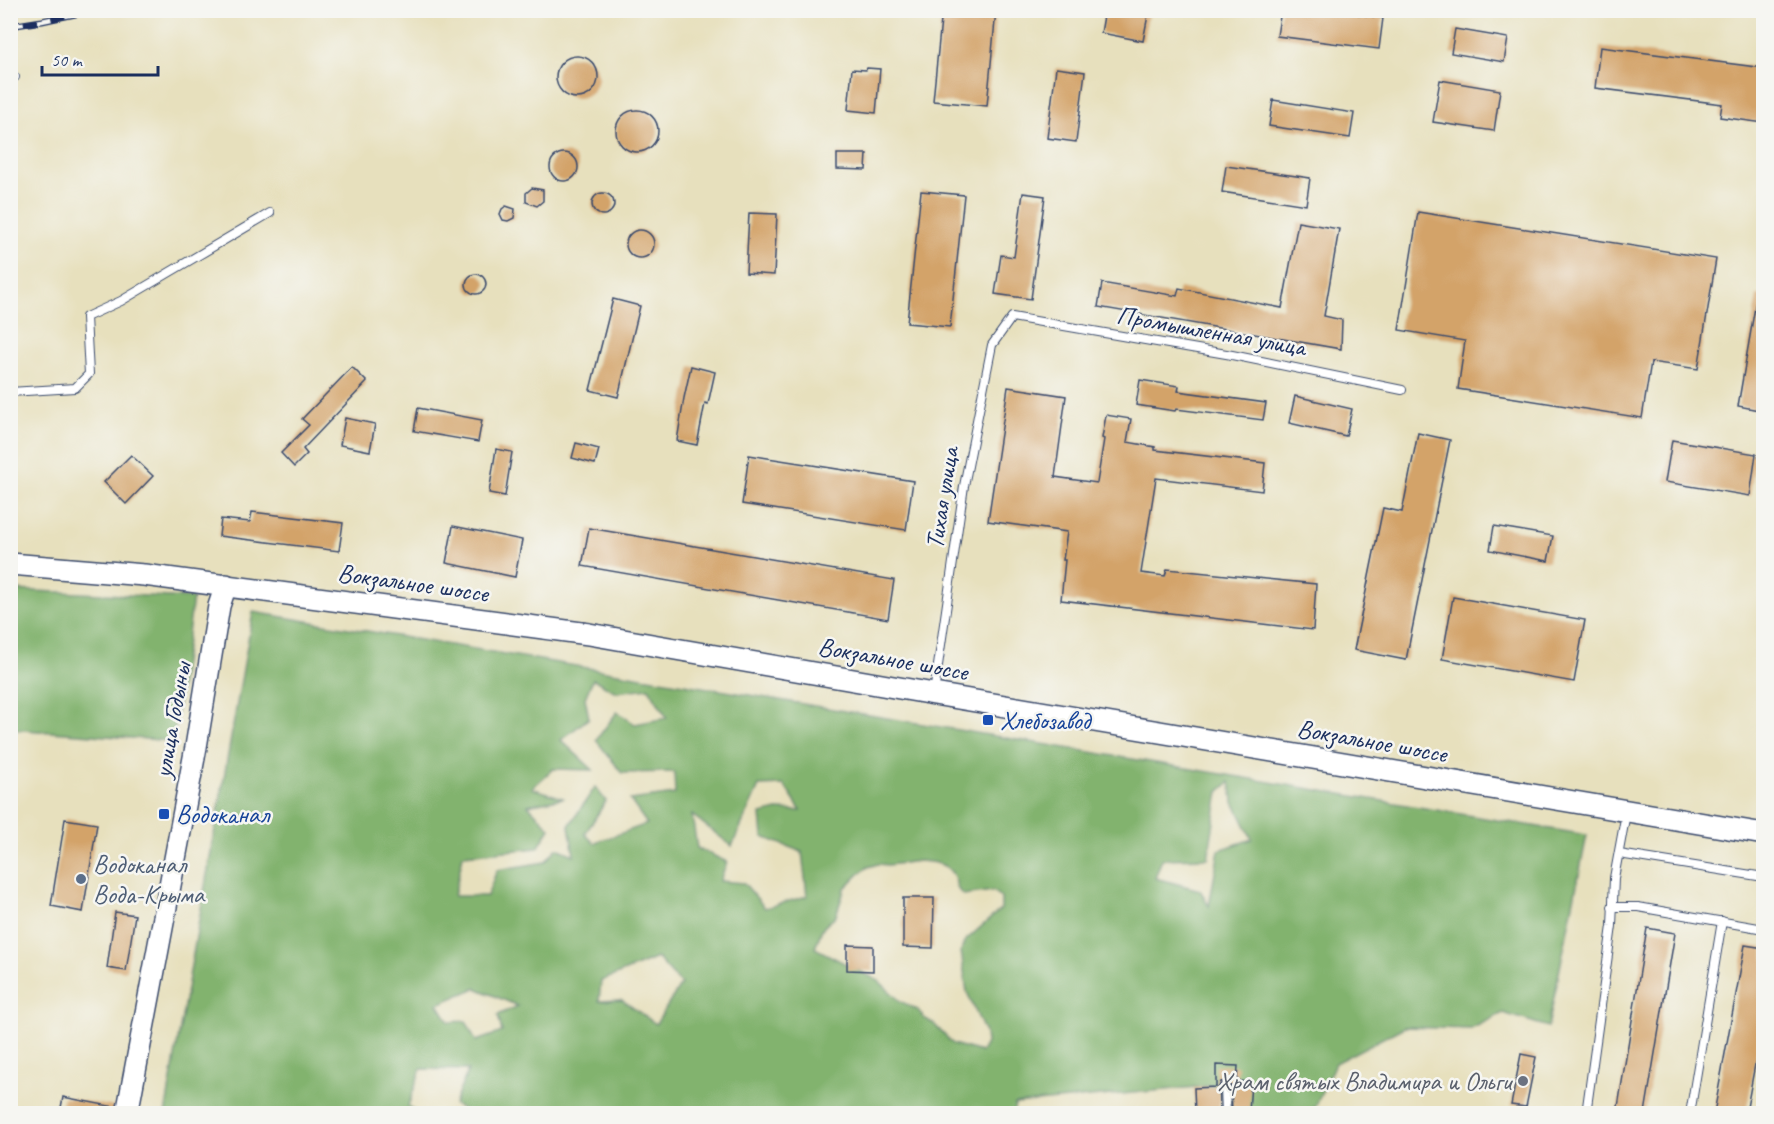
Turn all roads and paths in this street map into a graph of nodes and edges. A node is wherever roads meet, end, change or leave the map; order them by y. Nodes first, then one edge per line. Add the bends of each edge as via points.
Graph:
1 (270, 213) dead end
2 (1012, 317) joint
3 (1402, 390) dead end
4 (10, 392) edge
5 (10, 564) edge
6 (226, 585) junction
7 (934, 694) junction
8 (1626, 811) junction
9 (1764, 834) edge
10 (1619, 854) junction
11 (1764, 877) edge
12 (1612, 907) junction
13 (1722, 921) junction
14 (1764, 928) edge
15 (1225, 1087) dead end
16 (127, 1113) edge
17 (1226, 1113) edge
18 (1586, 1113) edge
19 (1690, 1113) edge

1 - 4 lane via 121,301 86,317 90,374 75,388
2 - 3 lane, Промышленная улица via 1232,355
2 - 7 lane, Тихая улица via 992,345 964,486
5 - 6 main road, Вокзальное шоссе
6 - 7 main road, Вокзальное шоссе via 589,634
6 - 16 main road, улица Годыны via 219,606
7 - 8 main road, Вокзальное шоссе
8 - 9 main road, Вокзальное шоссе
8 - 10 lane
10 - 11 lane
10 - 12 lane
12 - 13 lane
12 - 18 lane
13 - 14 lane
13 - 19 lane
15 - 17 lane

